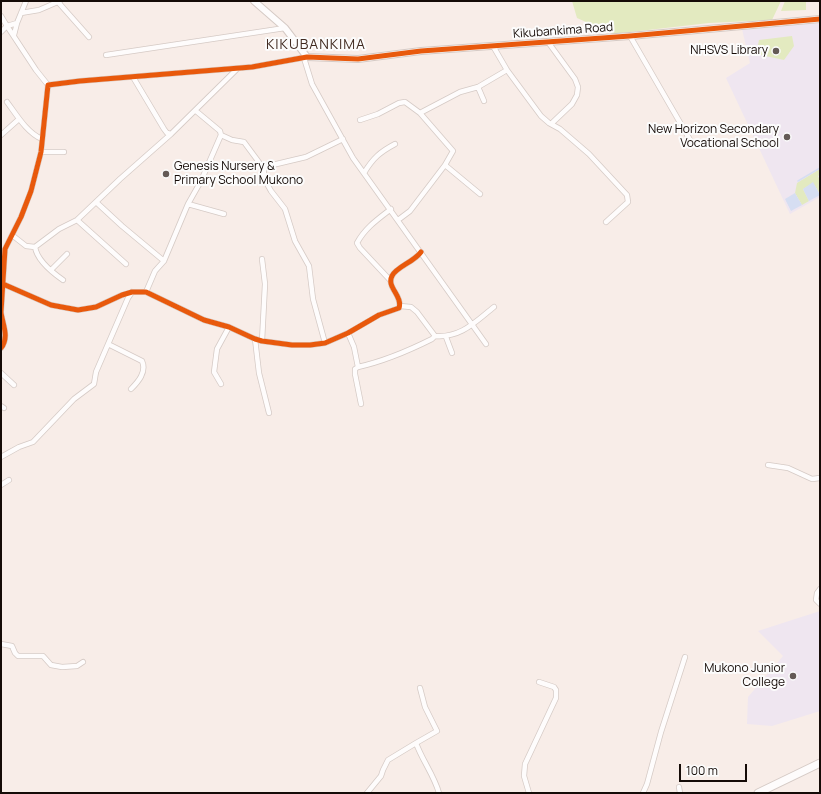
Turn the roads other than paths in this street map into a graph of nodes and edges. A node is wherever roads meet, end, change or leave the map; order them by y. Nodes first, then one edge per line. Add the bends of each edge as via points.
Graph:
1 (26, 1) edge
2 (59, 1) edge
3 (254, 1) edge
4 (21, 13) junction
5 (1, 16) edge
6 (820, 19) edge
7 (17, 23) junction
8 (7, 26) junction
9 (285, 28) junction
10 (1, 32) edge
11 (14, 36) junction
12 (630, 36) junction
13 (89, 37) dead end
14 (548, 42) junction
15 (493, 46) junction
16 (106, 55) dead end
17 (306, 58) junction
18 (237, 69) junction
19 (507, 70) junction
20 (133, 77) junction
21 (48, 85) junction
22 (478, 87) junction
23 (484, 101) dead end
24 (7, 102) dead end
25 (196, 111) junction
26 (420, 113) junction
27 (19, 118) junction
28 (360, 120) dead end
29 (551, 124) junction
30 (171, 134) junction
31 (1, 135) edge
32 (220, 135) junction
33 (42, 139) junction
34 (343, 140) junction
35 (395, 144) dead end
36 (693, 145) dead end
37 (41, 152) junction
38 (64, 152) dead end
39 (445, 165) junction
40 (264, 169) junction
41 (364, 172) junction
42 (480, 194) dead end
43 (96, 202) junction
44 (188, 204) junction
45 (391, 209) junction
46 (224, 214) dead end
47 (77, 220) junction
48 (398, 220) junction
49 (606, 222) dead end
50 (12, 235) junction
51 (35, 247) junction
52 (421, 252) junction
53 (67, 254) dead end
54 (262, 259) dead end
55 (164, 261) junction
56 (126, 264) dead end
57 (51, 270) junction
58 (63, 280) dead end
59 (390, 280) junction
60 (3, 284) junction
61 (132, 292) junction
62 (146, 292) junction
63 (400, 306) junction
64 (494, 307) dead end
65 (473, 324) junction
66 (229, 327) junction
67 (348, 333) junction
68 (435, 336) junction
69 (446, 337) junction
70 (255, 339) junction
71 (262, 341) junction
72 (325, 343) junction
73 (108, 344) junction
74 (486, 344) dead end
75 (1, 348) edge
76 (452, 354) dead end
77 (358, 367) junction
78 (1, 373) edge
79 (221, 384) dead end
80 (14, 385) dead end
81 (130, 389) dead end
82 (361, 404) dead end
83 (269, 413) dead end
84 (1, 457) edge
85 (768, 465) dead end
86 (820, 478) edge
87 (8, 480) dead end
88 (1, 486) edge
89 (820, 590) edge
90 (820, 604) edge
91 (1, 644) edge
92 (685, 657) dead end
93 (83, 662) dead end
94 (539, 682) dead end
95 (420, 688) dead end
96 (416, 742) junction
97 (820, 763) edge
98 (679, 787) dead end
99 (367, 793) edge
100 (439, 793) edge
101 (529, 793) edge
102 (643, 793) edge
103 (680, 793) edge
104 (758, 793) edge

1 - 4 street
2 - 4 street via 39,10
2 - 13 street
3 - 9 street
4 - 7 street
5 - 8 street
6 - 12 street, Kikubankima Road
7 - 8 street
7 - 11 street
8 - 10 street
8 - 11 street
9 - 16 street
9 - 17 street
11 - 21 street
12 - 14 street, Kikubankima Road
12 - 36 street
14 - 15 street, Kikubankima Road
14 - 29 street via 578,87 572,104
15 - 17 street, Kikubankima Road via 358,59
15 - 19 street
17 - 18 street
17 - 34 street via 312,84
18 - 20 street
18 - 25 street
19 - 22 street
19 - 29 street via 541,116
20 - 21 street
20 - 30 street via 164,129
21 - 33 street
22 - 23 street
22 - 26 street via 460,92
24 - 27 street
25 - 30 street
25 - 32 street via 220,131
26 - 28 street via 405,102
26 - 39 street via 453,151
27 - 31 street
27 - 33 street
29 - 49 street via 588,154 627,195 628,202
30 - 43 street
32 - 40 street via 244,142
32 - 44 street via 201,181
33 - 37 street
34 - 40 street via 306,157
34 - 41 street
35 - 41 street via 383,150
37 - 38 street
37 - 50 street via 31,191
39 - 42 street
39 - 48 street via 410,211
40 - 72 street via 266,182 285,209 295,241 309,266 313,299
41 - 45 street
43 - 47 street
43 - 55 street
44 - 46 street
44 - 55 street
45 - 48 street
45 - 59 street via 371,225 357,243
47 - 51 street via 59,229
47 - 56 street
48 - 52 street
50 - 51 street via 26,246
50 - 60 street via 5,249
51 - 57 street
52 - 59 street via 415,259 394,272
52 - 65 street
53 - 57 street
54 - 71 street via 265,284
55 - 62 street via 155,271
57 - 58 street
59 - 63 street
60 - 61 street via 51,304 78,310 96,307
60 - 75 street via 2,320 5,339
61 - 62 street
61 - 73 street
62 - 66 street via 204,320
63 - 67 street
63 - 68 street via 411,307 417,312
64 - 65 street
65 - 69 street via 464,331
65 - 74 street
66 - 70 street
66 - 79 street via 217,350 214,372
67 - 72 street
67 - 77 street
68 - 69 street
68 - 77 street via 432,340 396,356
69 - 76 street
70 - 71 street
70 - 83 street via 259,373
71 - 72 street via 310,345
73 - 81 street via 142,361 142,374
73 - 84 street via 96,372 94,384 74,399 33,442
77 - 82 street via 355,374
78 - 80 street
85 - 86 street via 788,468 812,479
87 - 88 street
89 - 90 street via 816,596
91 - 93 street via 12,646 18,656 43,656 51,665 77,666
92 - 102 street
94 - 101 street via 554,687 556,698 525,764 524,776
95 - 96 street via 425,707 437,731
96 - 99 street via 388,760 381,776
96 - 100 street
97 - 104 main road
98 - 103 street

